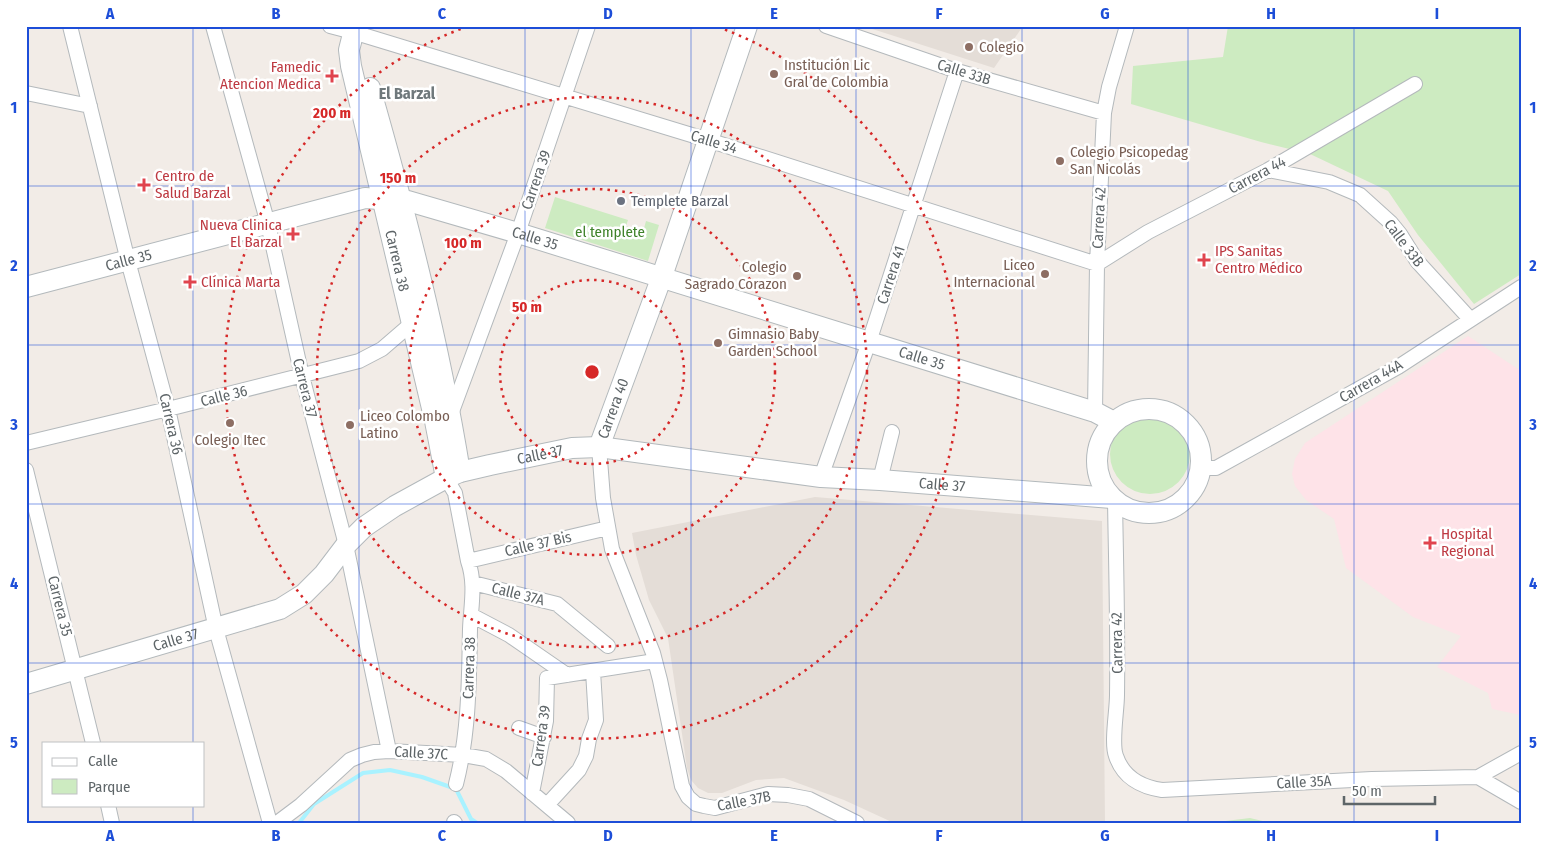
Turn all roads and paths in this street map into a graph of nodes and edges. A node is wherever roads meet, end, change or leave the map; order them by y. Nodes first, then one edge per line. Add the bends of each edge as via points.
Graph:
1 (70, 26) edge
2 (213, 26) edge
3 (330, 26) edge
4 (588, 26) edge
5 (747, 26) edge
6 (826, 26) edge
7 (1127, 26) edge
8 (360, 30) edge
9 (957, 71) junction
10 (1415, 84) dead end
11 (26, 93) edge
12 (564, 96) junction
13 (90, 106) junction
14 (1104, 113) junction
15 (708, 140) junction
16 (1268, 170) junction
17 (393, 200) junction
18 (914, 206) junction
19 (268, 224) junction
20 (518, 233) junction
21 (128, 260) junction
22 (1097, 264) junction
23 (661, 279) junction
24 (26, 287) edge
25 (1521, 287) edge
26 (1470, 320) junction
27 (411, 324) junction
28 (869, 342) junction
29 (302, 376) junction
30 (168, 410) junction
31 (1095, 412) junction
32 (442, 419) junction
33 (1114, 422) junction
34 (892, 432) dead end
35 (26, 443) edge
36 (598, 447) junction
37 (1208, 468) junction
38 (26, 470) edge
39 (821, 477) junction
40 (880, 480) junction
41 (454, 481) junction
42 (1114, 499) junction
43 (608, 528) junction
44 (346, 544) junction
45 (468, 561) junction
46 (473, 583) junction
47 (471, 615) junction
48 (216, 629) junction
49 (608, 646) dead end
50 (655, 661) junction
51 (76, 670) junction
52 (593, 671) junction
53 (567, 675) junction
54 (26, 684) edge
55 (518, 728) dead end
56 (544, 737) junction
57 (93, 742) edge
58 (389, 751) junction
59 (1521, 753) edge
60 (464, 755) junction
61 (1478, 777) junction
62 (1132, 780) joint
63 (456, 784) dead end
64 (532, 793) junction
65 (688, 797) joint
66 (1521, 802) edge
67 (547, 805) junction
68 (108, 806) edge
69 (112, 823) edge
70 (270, 823) edge
71 (277, 823) edge
72 (568, 823) edge
73 (857, 823) edge

1 - 13 street, Carrera 36
2 - 19 street, Carrera 37
3 - 8 street, Calle 34
4 - 12 street, Carrera 39
5 - 15 street, Carrera 40
6 - 9 street, Calle 33B
7 - 14 street, Carrera 42
8 - 12 street, Calle 34
8 - 17 street, Carrera 38 via 349,50 351,66
9 - 14 street, Calle 33B
9 - 18 street, Carrera 41
10 - 16 street, Carrera 44
11 - 13 street
12 - 15 street, Calle 34
12 - 20 street, Carrera 39
13 - 21 street, Carrera 36
14 - 22 street, Carrera 42
15 - 18 street, Calle 34
15 - 23 street, Carrera 40
16 - 22 street, Carrera 44 via 1148,232
16 - 26 street, Calle 33B via 1328,182 1360,195 1391,223 1417,261
17 - 19 street, Calle 35 via 366,198
17 - 20 street, Calle 35
17 - 27 street, Carrera 38
17 - 32 street, Carrera 38
18 - 22 street, Calle 34
18 - 28 street, Carrera 41
19 - 21 street, Calle 35
19 - 29 street, Carrera 37
20 - 23 street, Calle 35
20 - 32 street, Carrera 39
21 - 24 street, Calle 35
21 - 30 street, Carrera 36
22 - 31 street, Carrera 42
23 - 28 street, Calle 35
23 - 36 street, Carrera 40
25 - 26 street, Carrera 44A
26 - 37 street, Carrera 44A via 1398,367
27 - 29 street, Calle 36 via 392,341 359,361
27 - 32 street, Carrera 38
28 - 31 street, Calle 35
28 - 39 street, Carrera 41
29 - 30 street, Calle 36
29 - 44 street, Carrera 37
30 - 35 street, Calle 36
30 - 48 street, Carrera 36
31 - 33 street, Calle 35
32 - 41 street, Carrera 38
33 - 37 street via 1143,410 1170,413 1194,435
33 - 42 street via 1104,434 1097,457 1103,488
34 - 40 street
36 - 39 street, Calle 37
36 - 41 street, Calle 37 via 572,448
36 - 43 street, Carrera 40
37 - 42 street via 1179,504 1164,511 1138,512
38 - 51 street, Carrera 35
39 - 40 street, Calle 37
40 - 42 street, Calle 37
41 - 44 street, Calle 37 via 395,506
41 - 45 street, Carrera 38
42 - 62 street, Carrera 42 via 1117,696 1114,746 1121,767
43 - 45 street, Calle 37 Bis
43 - 50 street, Carrera 40 via 612,549
44 - 48 street, Calle 37 via 304,594 280,609
44 - 58 street, Carrera 37
45 - 46 street, Carrera 38
46 - 47 street, Carrera 38
46 - 49 street, Calle 37A via 557,604
47 - 53 street
47 - 60 street, Carrera 38
48 - 51 street, Calle 37
48 - 70 street, Carrera 36
50 - 52 street
50 - 65 street, Carrera 40 via 682,786
51 - 54 street, Calle 37
51 - 57 street, Carrera 35
52 - 53 street
52 - 67 street via 596,720 586,756 579,770
53 - 56 street, Carrera 39 via 547,678
55 - 56 street
56 - 64 street, Carrera 39
58 - 60 street, Calle 37C
58 - 71 street, Calle 37C via 368,753 350,760 301,806
59 - 61 street
60 - 63 street, Carrera 38
60 - 64 street, Calle 37C via 496,764
61 - 62 street, Calle 35A via 1372,778 1162,790
61 - 66 street
64 - 67 street, Calle 37C
65 - 73 street, Calle 37B via 696,804 716,808 768,794 788,795 809,799
67 - 72 street, Calle 37C
68 - 69 street

